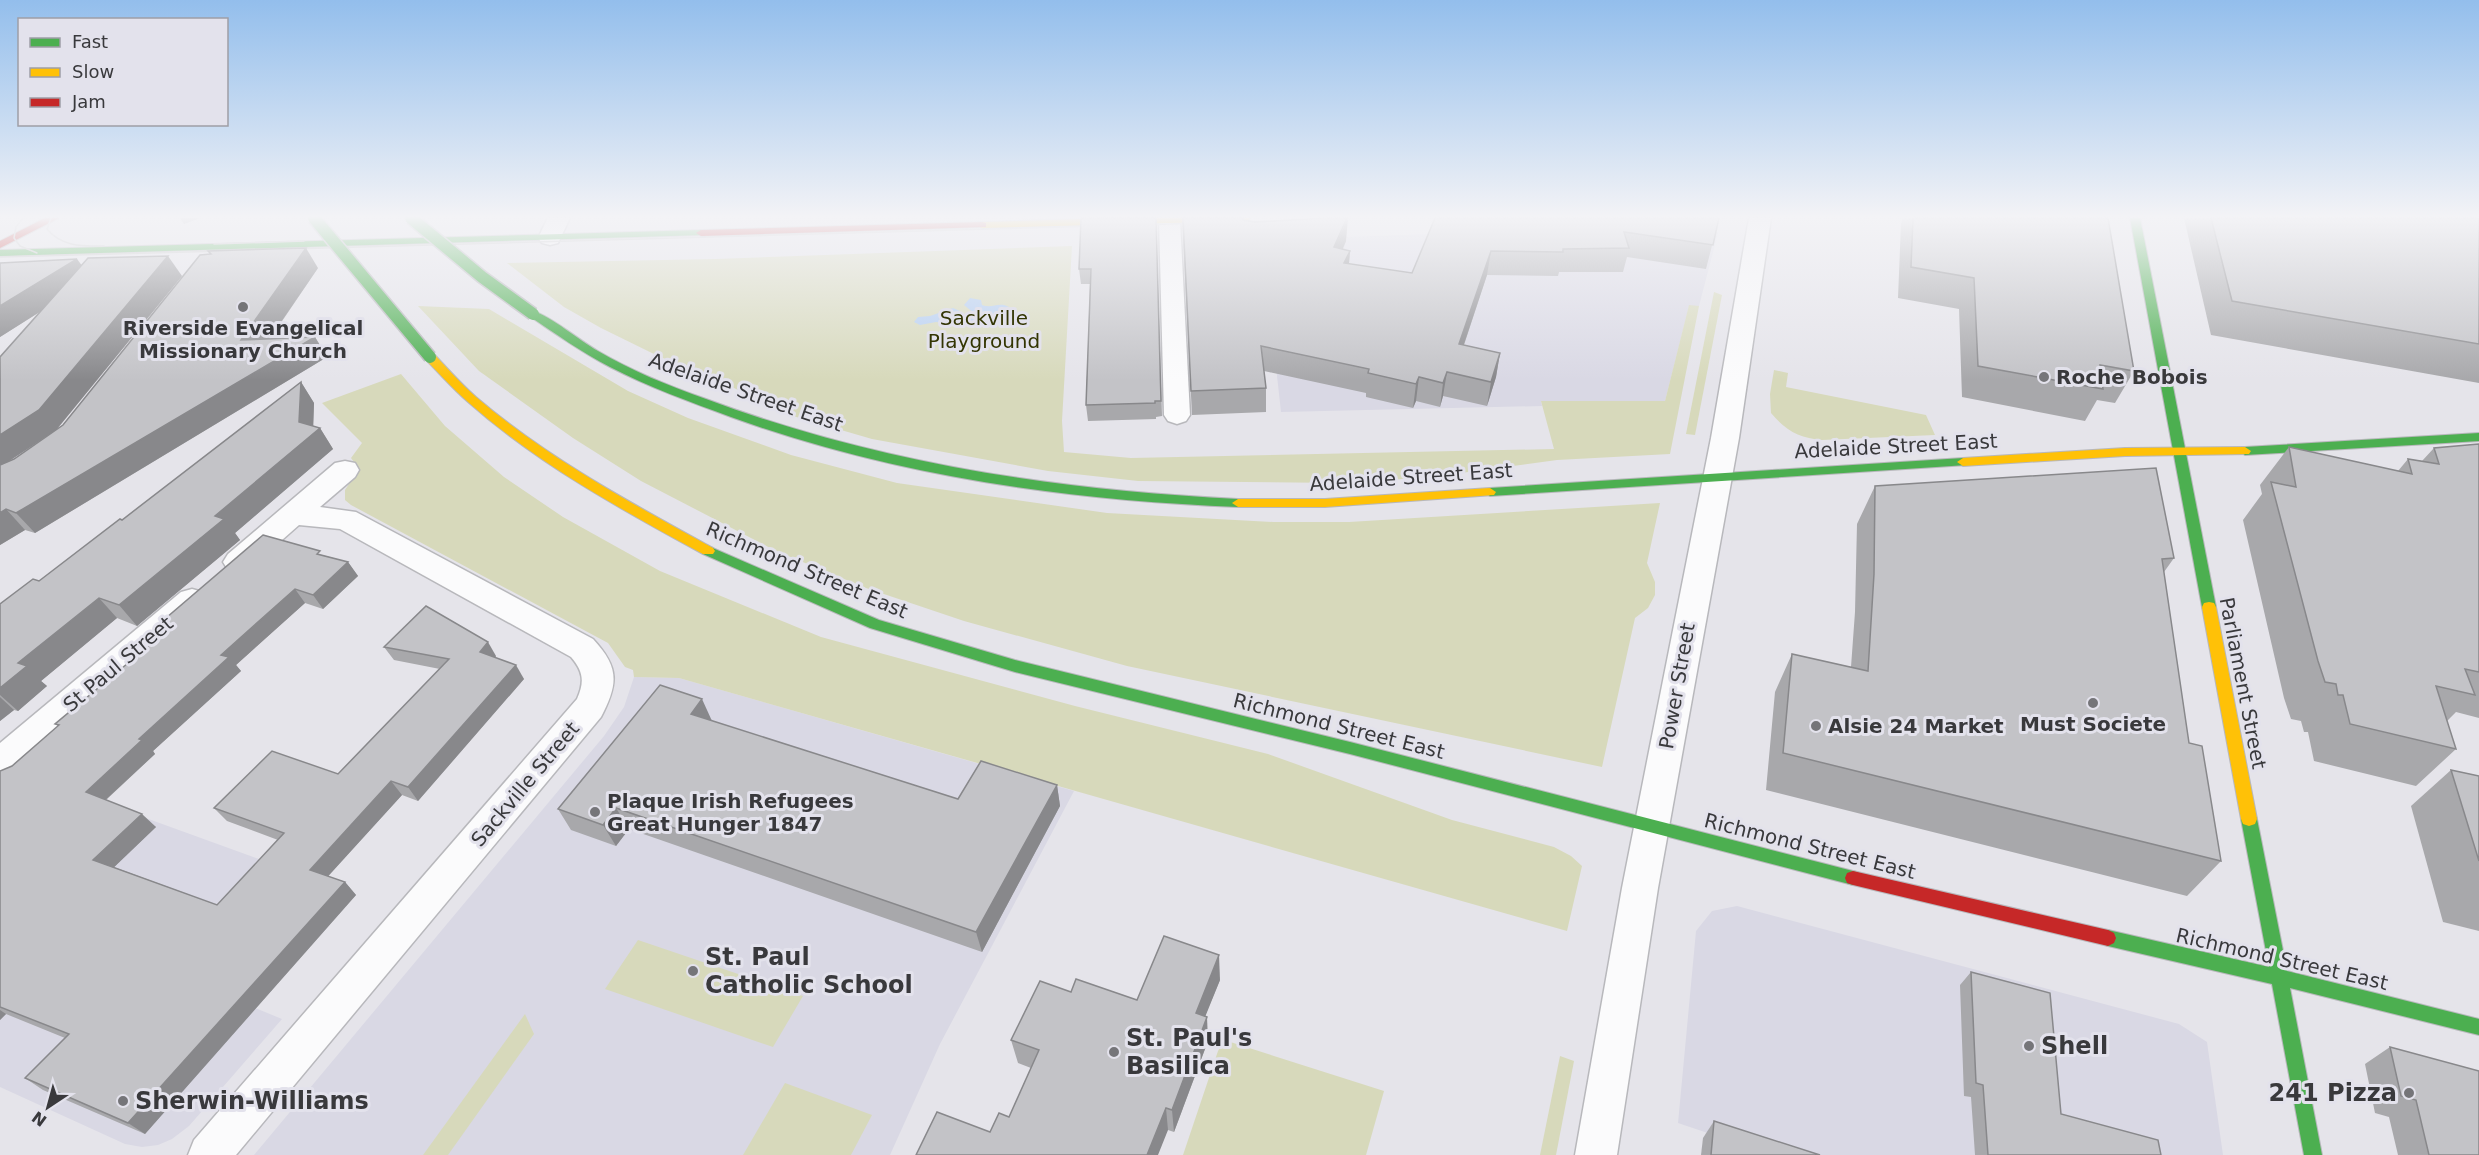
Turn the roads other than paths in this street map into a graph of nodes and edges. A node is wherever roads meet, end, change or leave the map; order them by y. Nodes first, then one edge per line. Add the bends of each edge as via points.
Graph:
1 (359, 272) edge
2 (476, 272) edge
3 (1171, 272) edge
4 (1751, 272) edge
5 (2145, 272) edge
6 (1177, 415) dead end
7 (2479, 437) edge
8 (2180, 450) junction
9 (345, 470) dead end
10 (1716, 476) junction
11 (295, 515) junction
12 (0, 763) edge
13 (1652, 826) junction
14 (2280, 978) junction
15 (2479, 1027) edge
16 (209, 1155) edge
17 (1596, 1155) edge
18 (2313, 1155) edge

1 - 13 main road, Richmond Street East, bridge via 430,357 475,402 567,471 718,557 823,602 875,624 1015,666
2 - 10 main road, Adelaide Street East, bridge via 606,360 657,384 798,436 925,468 1055,490 1172,501 1301,504
3 - 6 street
4 - 10 street, Power Street
5 - 8 main road, Parliament Street
7 - 8 main road, Adelaide Street East via 2249,451
8 - 10 main road, Adelaide Street East
8 - 14 main road, Parliament Street
9 - 11 street, St Paul Street
10 - 13 street, Power Street
11 - 12 street, St Paul Street
11 - 16 street, Sackville Street via 346,519 582,648 598,671 598,692 589,708
13 - 14 main road, Richmond Street East via 1891,887
13 - 17 street, Power Street
14 - 15 main road, Richmond Street East
14 - 18 main road, Parliament Street

